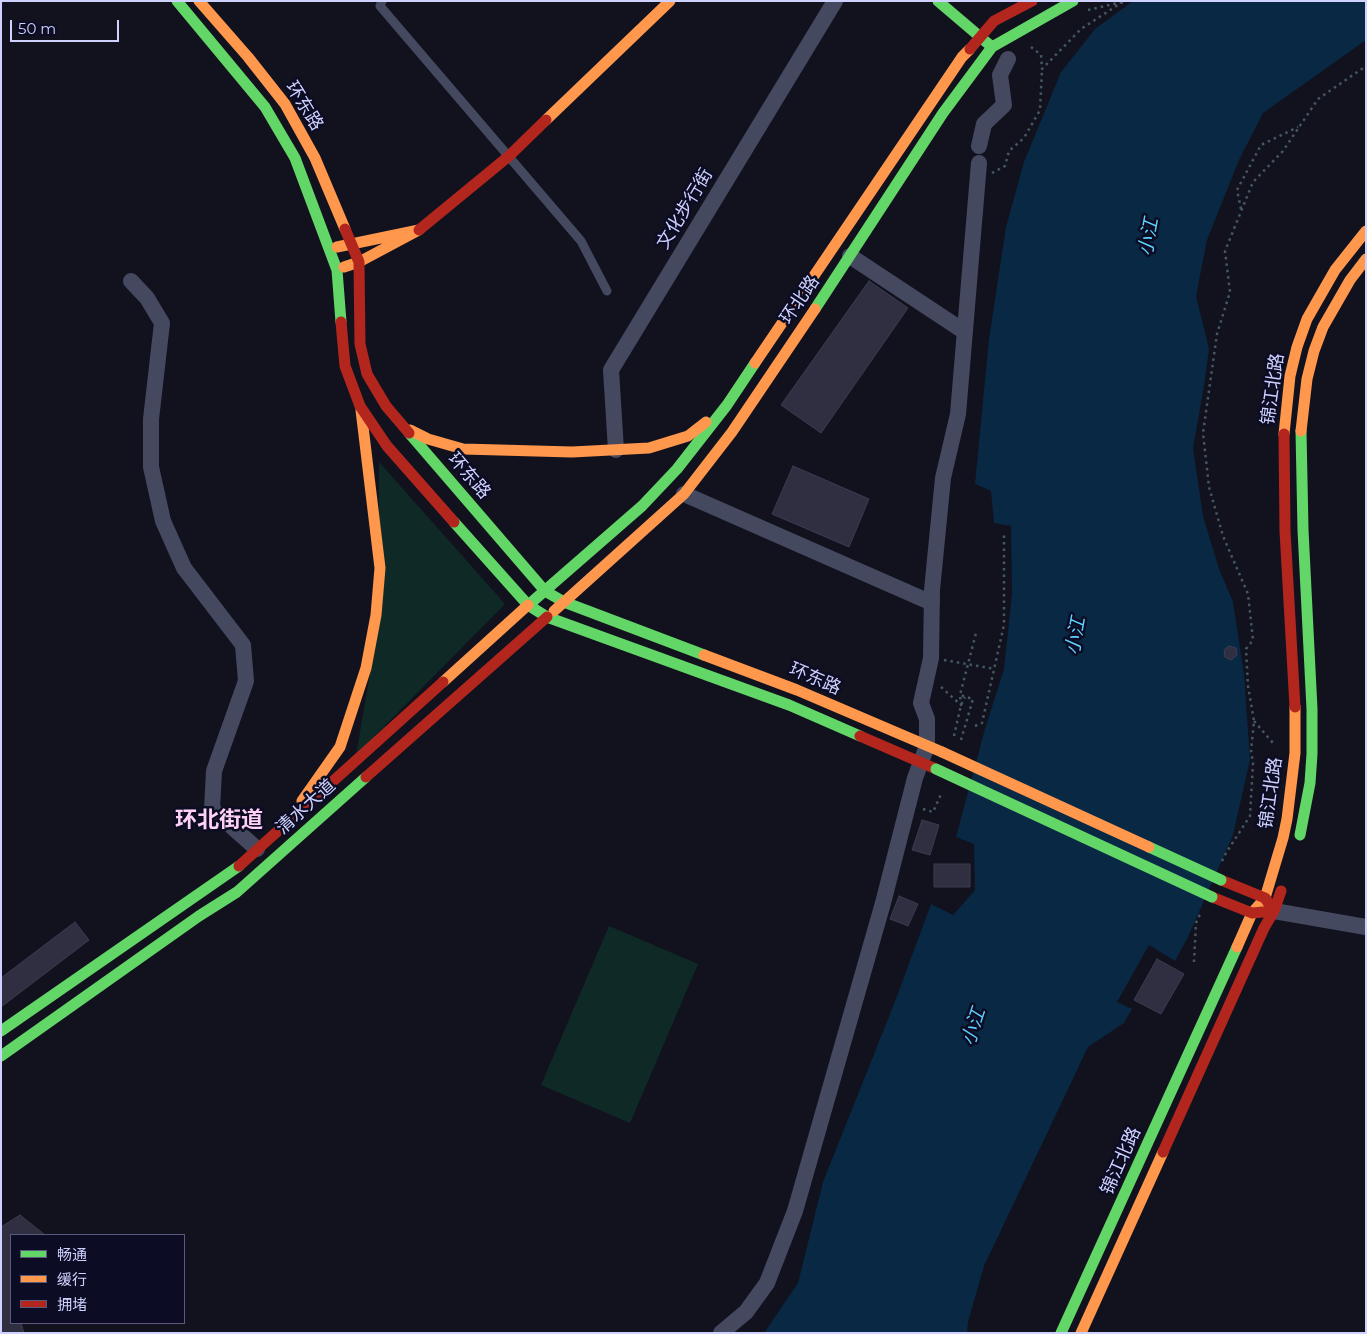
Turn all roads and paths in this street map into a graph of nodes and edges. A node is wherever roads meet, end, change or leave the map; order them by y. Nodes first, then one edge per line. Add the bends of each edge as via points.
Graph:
1 (177, 1) edge
2 (199, 1) edge
3 (382, 1) edge
4 (670, 1) edge
5 (835, 1) edge
6 (938, 1) edge
7 (1032, 1) edge
8 (1073, 1) edge
9 (1123, 1) edge
10 (1083, 12) dead end
11 (980, 37) junction
12 (992, 47) junction
13 (1031, 47) dead end
14 (1008, 59) dead end
15 (1366, 66) edge
16 (1042, 69) junction
17 (1300, 127) junction
18 (979, 146) dead end
19 (509, 156) junction
20 (979, 163) dead end
21 (1005, 166) dead end
22 (1241, 210) junction
23 (419, 230) junction
24 (1366, 231) edge
25 (351, 242) junction
26 (330, 250) junction
27 (850, 256) junction
28 (1366, 260) edge
29 (359, 262) junction
30 (337, 270) junction
31 (131, 281) dead end
32 (607, 291) dead end
33 (965, 332) junction
34 (727, 405) junction
35 (360, 406) junction
36 (405, 428) junction
37 (616, 450) junction
38 (684, 494) junction
39 (1004, 535) dead end
40 (545, 591) junction
41 (564, 602) junction
42 (932, 603) junction
43 (528, 605) junction
44 (547, 617) junction
45 (976, 633) dead end
46 (931, 658) junction
47 (968, 664) junction
48 (995, 669) junction
49 (927, 676) junction
50 (960, 696) junction
51 (965, 697) junction
52 (961, 704) junction
53 (1254, 721) junction
54 (975, 726) dead end
55 (960, 741) dead end
56 (952, 743) dead end
57 (1273, 743) dead end
58 (927, 746) junction
59 (920, 762) junction
60 (944, 786) dead end
61 (916, 808) dead end
62 (286, 824) junction
63 (257, 849) junction
64 (1295, 850) dead end
65 (1222, 862) dead end
66 (1286, 878) dead end
67 (1208, 901) junction
68 (1269, 905) junction
69 (1252, 913) junction
70 (1366, 927) edge
71 (1194, 962) dead end
72 (1, 1031) edge
73 (1, 1056) edge
74 (720, 1333) edge
75 (1061, 1333) edge
76 (1080, 1333) edge

1 - 26 main road, 环东路 via 266,107 295,158
2 - 25 main road, 环东路 via 285,104 315,158
3 - 19 lane via 380,6
4 - 19 main road
5 - 37 street, 文化步行街 via 611,370
6 - 11 main road
7 - 11 main road, 环北路 via 994,22
8 - 12 main road, 环北路
9 - 10 path
9 - 16 path via 1081,29
11 - 12 main road
11 - 34 main road, 环北路 via 957,65
12 - 27 main road, 环北路 via 943,113
13 - 16 path via 1041,55
14 - 18 street via 1000,75 1004,105 984,124
15 - 17 path via 1318,99
16 - 21 path via 1040,110 1024,138 1009,151
17 - 22 path via 1283,151 1253,182
17 - 22 path via 1261,145 1237,190
19 - 23 main road
19 - 32 lane via 581,242
20 - 33 street
22 - 53 path via 1225,251 1230,292 1217,334 1203,433 1209,486 1218,520 1248,594 1253,640 1246,649
23 - 25 main road
23 - 29 main road
24 - 68 main road, 锦江北路 via 1335,270 1307,319 1290,376 1284,433 1285,531 1295,753 1287,819
25 - 26 main road
25 - 29 main road, 环东路
26 - 30 main road, 环东路
27 - 33 street
27 - 38 main road, 环北路 via 732,432
28 - 64 main road, 锦江北路 via 1350,280 1323,327 1309,370 1304,399 1301,424 1303,530 1312,754 1310,783
29 - 30 main road
29 - 36 main road, 环东路 via 360,344 367,374 386,406
30 - 35 main road, 环东路 via 345,366
31 - 63 street via 147,298 162,323 152,419 151,467 163,521 184,568 243,645 246,681 214,771 212,809
33 - 42 street via 958,414 943,478
34 - 37 main road via 688,436 650,448
34 - 40 main road, 环北路 via 677,469 642,506
35 - 43 main road, 环东路 via 387,446
35 - 62 main road via 380,568 376,615 366,668 340,746
36 - 37 main road via 428,439 463,449
36 - 40 main road, 环东路
38 - 41 main road, 环北路
38 - 42 street
39 - 48 path via 1004,625
40 - 41 main road, 环东路
40 - 43 main road, 环北路
41 - 44 main road, 环北路
41 - 58 main road, 环东路 via 797,690
42 - 46 street
43 - 44 main road, 环东路
43 - 62 main road, 清水大道
44 - 59 main road, 环东路 via 789,705
44 - 73 main road, 清水大道 via 236,892
45 - 47 path
46 - 47 path
46 - 49 street
47 - 48 path
47 - 50 path
48 - 54 path via 982,724
49 - 52 path
49 - 58 street via 921,703 927,719
50 - 51 path
50 - 52 path
51 - 52 path
51 - 55 path via 973,699
52 - 56 path
53 - 57 path
53 - 65 path via 1250,751 1253,763 1250,816
58 - 59 street
58 - 68 main road, 环东路, bridge
59 - 67 main road, 环东路, bridge
59 - 74 street via 795,1211 767,1283 746,1312
60 - 61 path via 933,812
62 - 63 main road, 清水大道
63 - 72 main road, 清水大道 via 221,879
66 - 68 main road, 锦江北路
67 - 69 main road, 环东路
67 - 71 path via 1196,923
68 - 69 main road
68 - 70 street
68 - 76 main road, 锦江北路 via 1264,928
69 - 75 main road, 锦江北路

